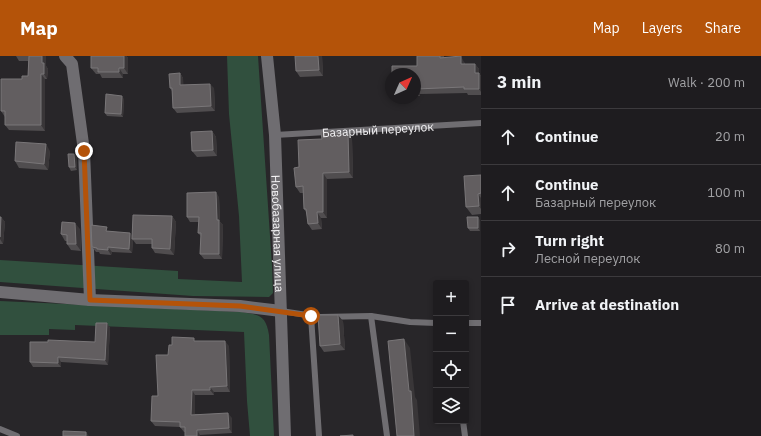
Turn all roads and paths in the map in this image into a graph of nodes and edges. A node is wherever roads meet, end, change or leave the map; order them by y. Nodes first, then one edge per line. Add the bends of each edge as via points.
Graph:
1 (65, 56) edge
2 (267, 56) edge
3 (481, 123) edge
4 (275, 135) junction
5 (0, 292) edge
6 (90, 300) junction
7 (280, 311) junction
8 (311, 316) junction
9 (371, 316) junction
10 (433, 323) edge
11 (469, 323) edge
12 (481, 323) edge
13 (463, 424) edge
14 (0, 429) edge
15 (17, 436) edge
16 (285, 436) edge
17 (319, 436) edge
18 (387, 436) edge
19 (465, 436) edge

1 - 6 street via 72,64 84,151
2 - 4 street, Новобазарная улица
3 - 4 lane, Базарный переулок
4 - 7 street, Новобазарная улица
5 - 6 street
6 - 7 street via 240,306
7 - 8 lane
7 - 16 street, Новобазарная улица
8 - 9 lane
8 - 17 lane
9 - 10 lane
9 - 18 lane
11 - 12 lane
13 - 19 lane
14 - 15 lane

